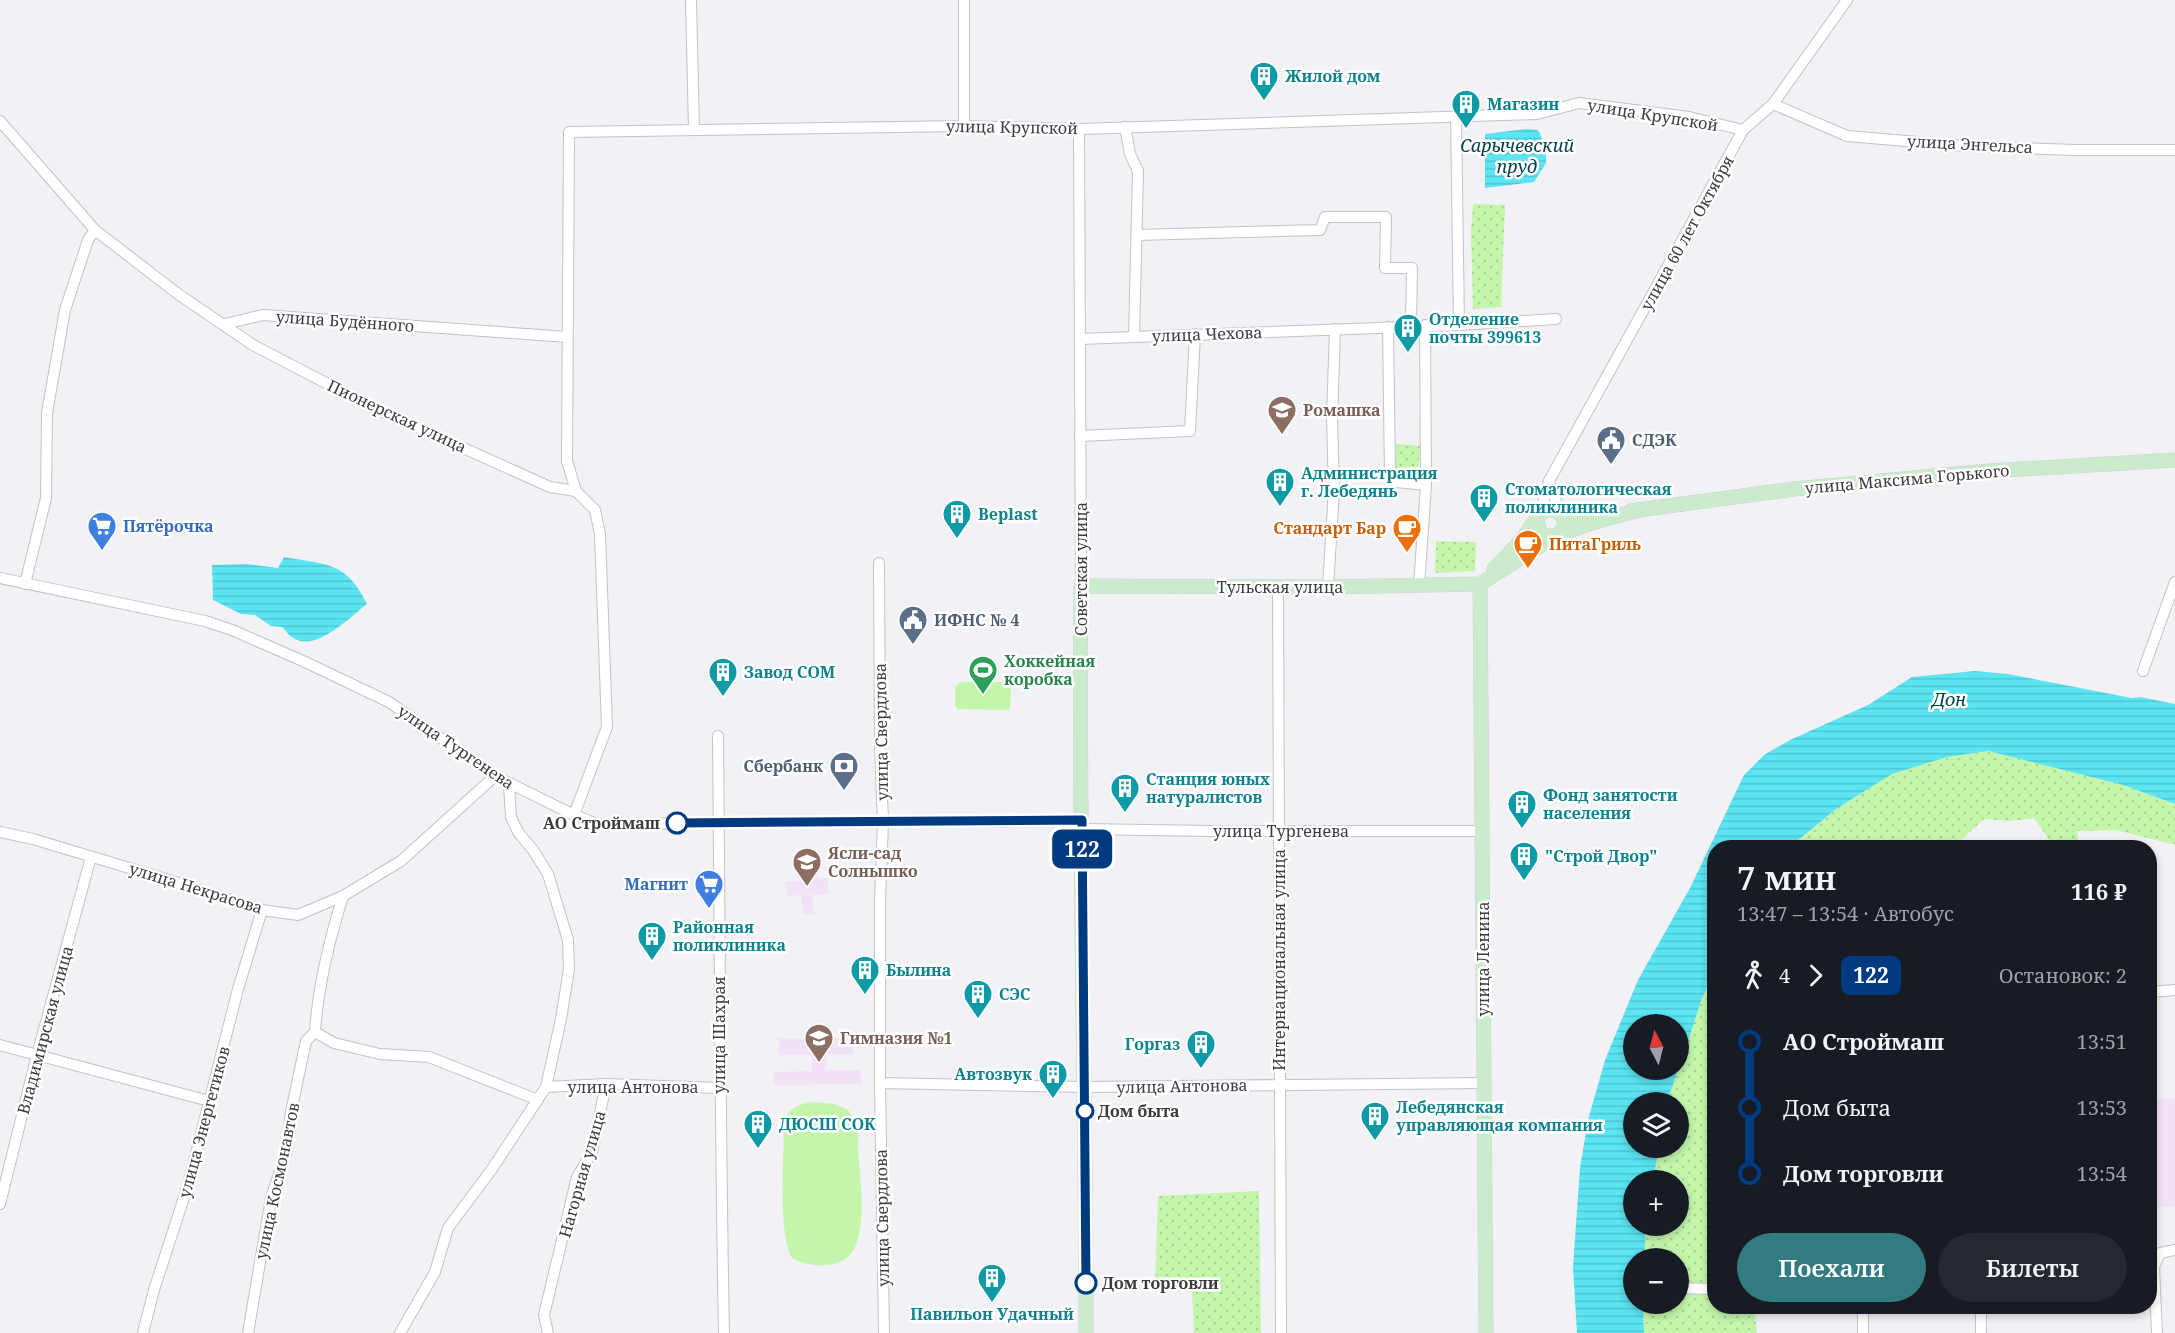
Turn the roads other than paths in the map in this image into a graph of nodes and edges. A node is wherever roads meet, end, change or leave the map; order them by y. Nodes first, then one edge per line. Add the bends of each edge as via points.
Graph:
1 (691, 0) edge
2 (964, 0) edge
3 (1847, 0) edge
4 (1773, 104) junction
5 (1456, 116) junction
6 (0, 121) edge
7 (964, 126) junction
8 (1125, 127) junction
9 (694, 129) junction
10 (1079, 129) junction
11 (1743, 130) junction
12 (2175, 150) edge
13 (95, 230) junction
14 (1137, 235) junction
15 (1556, 319) dead end
16 (225, 324) junction
17 (1459, 325) junction
18 (1411, 326) junction
19 (1425, 326) junction
20 (1388, 327) junction
21 (1335, 329) junction
22 (1195, 334) junction
23 (567, 337) junction
24 (1134, 337) junction
25 (1080, 339) junction
26 (1080, 436) junction
27 (2175, 460) edge
28 (1549, 481) junction
29 (1426, 485) junction
30 (576, 491) junction
31 (1639, 510) junction
32 (1561, 515) junction
33 (1538, 517) junction
34 (1557, 535) junction
35 (879, 563) dead end
36 (0, 578) edge
37 (2175, 582) edge
38 (25, 584) junction
39 (1480, 584) junction
40 (1081, 586) junction
41 (1419, 586) junction
42 (1278, 587) junction
43 (1328, 587) junction
44 (2143, 671) dead end
45 (718, 736) dead end
46 (495, 777) junction
47 (509, 785) junction
48 (574, 815) junction
49 (883, 822) junction
50 (719, 823) junction
51 (1082, 825) junction
52 (1279, 831) junction
53 (1481, 831) junction
54 (0, 832) edge
55 (92, 857) junction
56 (344, 896) junction
57 (262, 910) junction
58 (2175, 990) edge
59 (2157, 991) edge
60 (315, 1032) junction
61 (0, 1045) edge
62 (37, 1055) junction
63 (880, 1083) junction
64 (1484, 1083) junction
65 (606, 1084) junction
66 (1280, 1084) junction
67 (546, 1087) junction
68 (1085, 1087) junction
69 (719, 1088) junction
70 (538, 1100) junction
71 (209, 1101) junction
72 (0, 1203) edge
73 (2175, 1250) edge
74 (2157, 1256) edge
75 (1689, 1288) edge
76 (1707, 1289) edge
77 (1863, 1314) edge
78 (1981, 1314) edge
79 (2156, 1314) edge
80 (250, 1332) edge
81 (143, 1333) edge
82 (400, 1333) edge
83 (548, 1333) edge
84 (724, 1333) edge
85 (884, 1333) edge
86 (1086, 1333) edge
87 (1281, 1333) edge
88 (1486, 1333) edge
89 (1863, 1333) edge
90 (1981, 1333) edge
91 (2157, 1333) edge

1 - 9 street
2 - 7 street
3 - 4 street, улица 60 лет Октября
4 - 11 street, улица 60 лет Октября
4 - 12 street, улица Энгельса via 1847,136 1965,146
5 - 8 street, улица Крупской
5 - 11 street, улица Крупской via 1537,114 1579,104 1689,117
5 - 17 street
6 - 13 street
7 - 9 street, улица Крупской
7 - 10 street, улица Крупской
8 - 10 street, улица Крупской
8 - 14 street via 1138,171
9 - 23 street, улица Крупской via 569,132
10 - 25 street, Советская улица
11 - 28 street, улица 60 лет Октября
13 - 16 street via 178,294
13 - 38 street via 88,240 65,310 47,413 46,498
14 - 18 street via 1320,230 1325,217 1386,217 1385,268 1412,268
14 - 24 street
15 - 17 street
16 - 23 street, улица Будённого via 263,315
16 - 30 street, Пионерская улица via 253,345 372,407 550,487
17 - 19 street
18 - 19 street, улица Чехова
18 - 20 street, улица Чехова
19 - 29 street
20 - 21 street, улица Чехова
20 - 29 street via 1390,476 1396,482
21 - 22 street, улица Чехова
21 - 43 street via 1334,490
22 - 24 street, улица Чехова
22 - 26 street via 1190,430
23 - 30 street via 567,461
24 - 25 street, улица Чехова
25 - 26 street, Советская улица
26 - 40 street, Советская улица
27 - 31 main road, улица Максима Горького via 1989,471 1794,489
28 - 32 street
28 - 33 street, улица 60 лет Октября
29 - 41 street
30 - 48 street via 595,510 600,534 607,727
31 - 32 main road, улица Максима Горького
31 - 34 main road, улица Максима Горького
32 - 33 main road via 1551,510
32 - 34 main road via 1563,528
33 - 34 main road via 1538,529 1543,535
33 - 39 main road
34 - 39 main road
35 - 49 street, улица Свердлова
36 - 38 street, улица Тургенева
37 - 44 street
38 - 46 street, улица Тургенева via 232,630 389,702
39 - 41 main road, Тульская улица
39 - 53 main road, улица Ленина
40 - 42 main road, Тульская улица
40 - 51 main road, Советская улица
41 - 43 main road, Тульская улица
42 - 43 main road, Тульская улица
42 - 52 street, Интернациональная улица
45 - 50 street, улица Шахрая
46 - 47 street, улица Тургенева
46 - 56 street, улица Некрасова via 401,861
47 - 48 street, улица Тургенева
47 - 67 street via 511,817 548,874 568,940 569,969
48 - 50 street, улица Тургенева via 597,824
49 - 50 street, улица Тургенева
49 - 51 street, улица Тургенева
49 - 63 street, улица Свердлова
50 - 69 street, улица Шахрая
51 - 52 street, улица Тургенева
51 - 68 main road, Советская улица
52 - 53 street, улица Тургенева
52 - 66 street, Интернациональная улица
53 - 64 main road, улица Ленина
54 - 55 street, улица Некрасова
55 - 57 street, улица Некрасова
55 - 62 street, Владимирская улица
56 - 57 street, улица Некрасова via 298,915
56 - 60 street, улица Космонавтов via 326,952
57 - 71 street, улица Энергетиков
58 - 59 street
60 - 70 street via 334,1043 380,1054 429,1057
60 - 80 street, улица Космонавтов via 306,1041 286,1153 271,1198
61 - 62 street
62 - 71 street
62 - 72 street, Владимирская улица
63 - 68 street, улица Антонова
63 - 85 street, улица Свердлова
64 - 66 street, улица Антонова
64 - 88 main road, улица Ленина
65 - 67 street, улица Антонова
65 - 69 street, улица Антонова
65 - 83 street, Нагорная улица via 592,1152 577,1177 544,1315
66 - 68 street, улица Антонова
66 - 87 street, Интернациональная улица
67 - 70 street
68 - 86 main road, Советская улица
69 - 84 street, улица Шахрая
70 - 82 street via 448,1228 435,1272
71 - 81 street, улица Энергетиков via 189,1185
73 - 74 street
75 - 76 street
77 - 89 street
78 - 90 street
79 - 91 street

